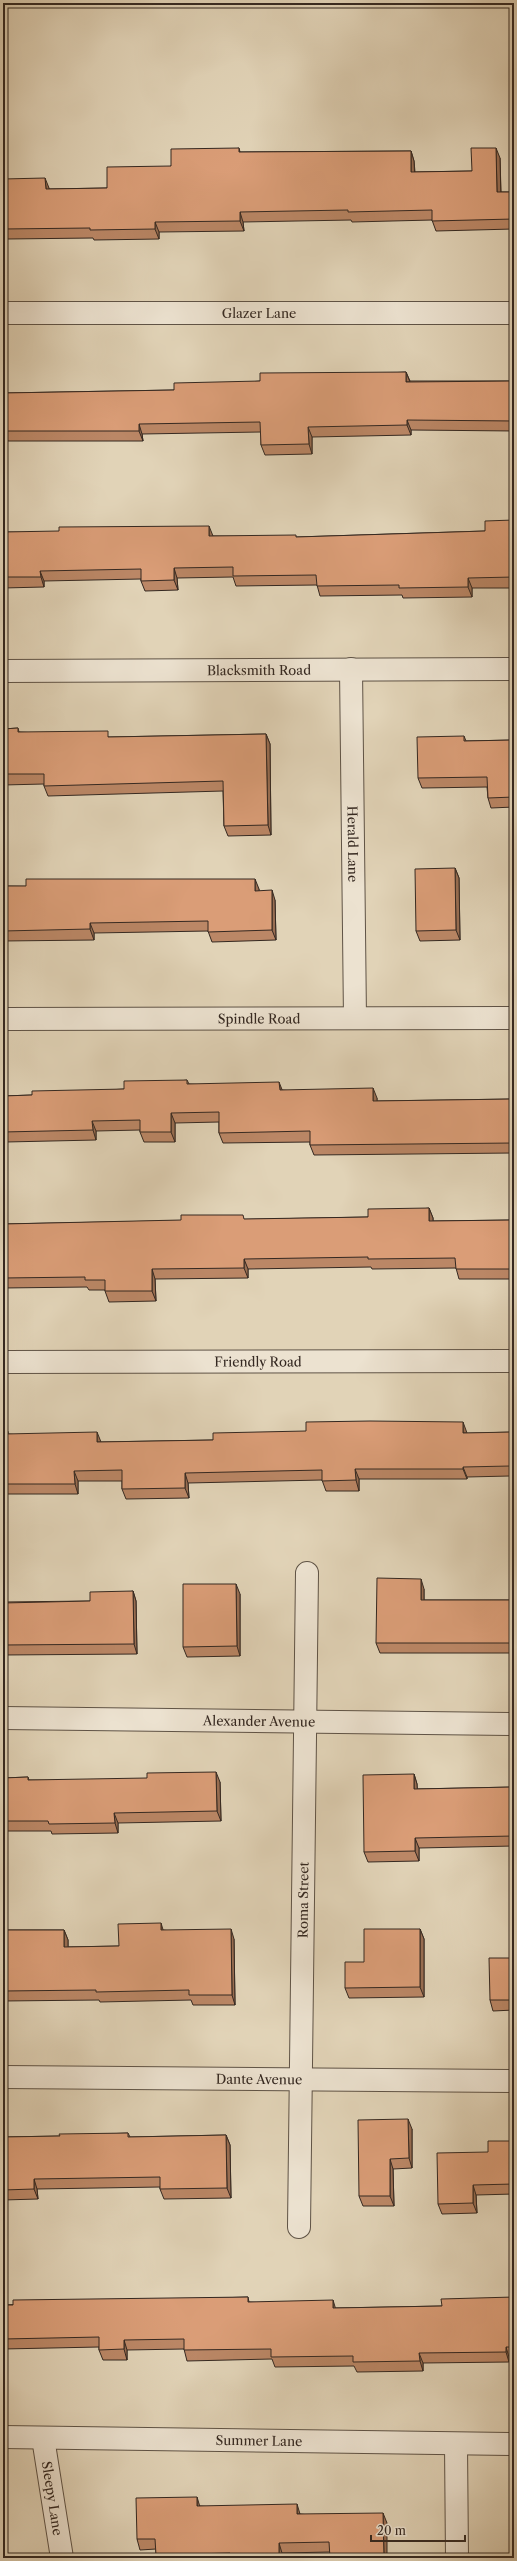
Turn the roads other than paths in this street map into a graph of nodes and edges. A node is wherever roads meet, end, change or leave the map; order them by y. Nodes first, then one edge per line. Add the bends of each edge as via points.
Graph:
1 (514, 312) edge
2 (3, 313) edge
3 (351, 669) junction
4 (514, 669) edge
5 (3, 671) edge
6 (355, 1018) junction
7 (514, 1018) edge
8 (3, 1019) edge
9 (514, 1361) edge
10 (3, 1362) edge
11 (307, 1573) dead end
12 (3, 1718) edge
13 (306, 1721) junction
14 (514, 1724) edge
15 (3, 2077) edge
16 (301, 2078) junction
17 (514, 2081) edge
18 (299, 2227) dead end
19 (3, 2437) edge
20 (43, 2438) junction
21 (456, 2444) junction
22 (514, 2444) edge
23 (62, 2558) edge
24 (457, 2558) edge

1 - 2 street, Glazer Lane
3 - 4 street, Blacksmith Road
3 - 5 street, Blacksmith Road
3 - 6 street, Herald Lane
6 - 7 street, Spindle Road
6 - 8 street, Spindle Road
9 - 10 street, Friendly Road
11 - 13 street, Roma Street
12 - 13 street, Alexander Avenue
13 - 14 street, Alexander Avenue
13 - 16 street, Roma Street
15 - 16 street, Dante Avenue
16 - 17 street, Dante Avenue
16 - 18 street, Roma Street
19 - 20 street, Summer Lane
20 - 21 street, Summer Lane
20 - 23 street, Sleepy Lane
21 - 22 street, Summer Lane
21 - 24 street

